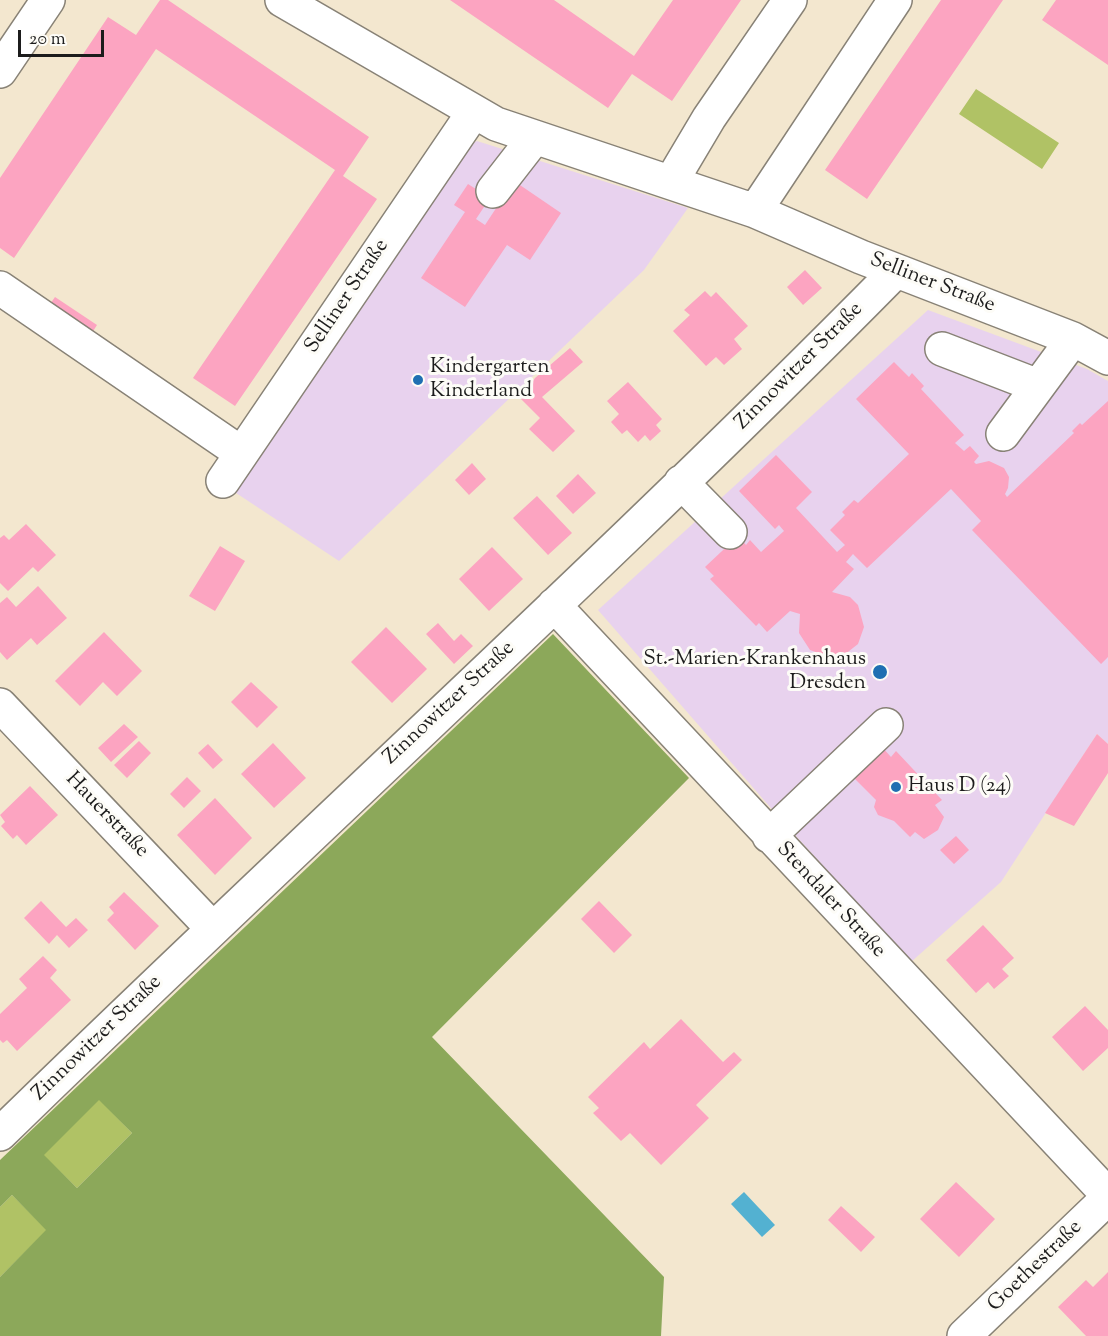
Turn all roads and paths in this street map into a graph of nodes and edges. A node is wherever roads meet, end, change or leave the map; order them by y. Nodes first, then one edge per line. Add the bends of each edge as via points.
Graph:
1 (48, 0) edge
2 (282, 0) edge
3 (790, 0) edge
4 (895, 0) edge
5 (0, 71) edge
6 (473, 112) junction
7 (535, 137) junction
8 (671, 182) junction
9 (493, 191) dead end
10 (755, 211) junction
11 (896, 271) junction
12 (0, 288) edge
13 (1073, 339) junction
14 (942, 349) dead end
15 (1108, 358) edge
16 (1038, 386) junction
17 (1003, 434) dead end
18 (241, 453) junction
19 (223, 481) dead end
20 (681, 482) junction
21 (730, 532) dead end
22 (554, 605) junction
23 (0, 705) edge
24 (886, 725) dead end
25 (769, 836) junction
26 (212, 928) junction
27 (0, 1134) edge
28 (1108, 1197) edge
29 (964, 1336) edge

1 - 5 street
2 - 6 street, Selliner Straße
3 - 8 street via 709,118
4 - 10 street
6 - 7 street, Selliner Straße
6 - 18 street, Selliner Straße
7 - 8 street, Selliner Straße
7 - 9 street
8 - 10 street, Selliner Straße
10 - 11 street, Selliner Straße
11 - 13 street, Selliner Straße
11 - 20 street, Zinnowitzer Straße
12 - 18 street
13 - 15 street, Selliner Straße
13 - 16 street
14 - 16 street
16 - 17 street
18 - 19 street, Selliner Straße
20 - 21 street
20 - 22 street, Zinnowitzer Straße
22 - 25 street, Stendaler Straße
22 - 26 street, Zinnowitzer Straße
23 - 26 street, Hauerstraße
24 - 25 street
25 - 28 street, Stendaler Straße
26 - 27 street, Zinnowitzer Straße
28 - 29 street, Goethestraße

